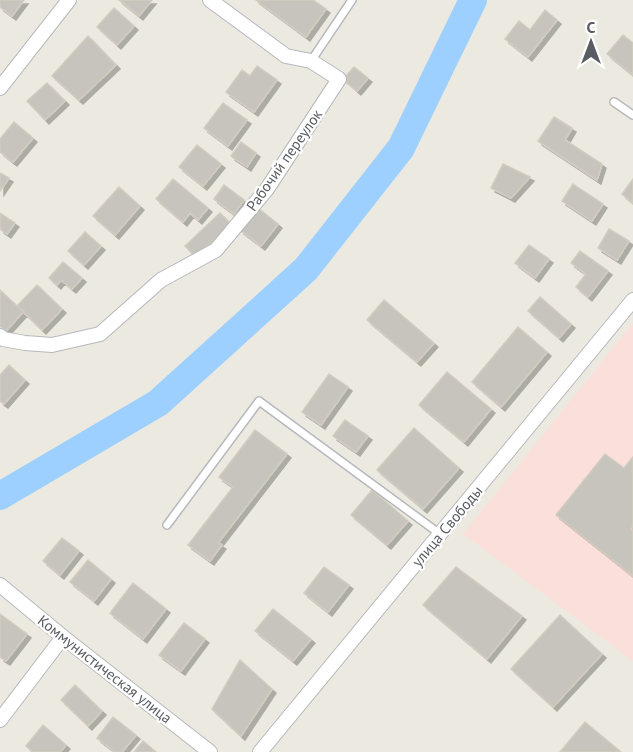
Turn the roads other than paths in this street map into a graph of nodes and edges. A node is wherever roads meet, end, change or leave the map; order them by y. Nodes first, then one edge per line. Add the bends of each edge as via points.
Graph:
1 (69, 0) edge
2 (210, 0) edge
3 (352, 0) edge
4 (311, 61) junction
5 (0, 88) edge
6 (614, 102) dead end
7 (633, 115) edge
8 (633, 300) edge
9 (0, 336) edge
10 (167, 525) dead end
11 (440, 534) junction
12 (0, 585) edge
13 (63, 637) junction
14 (0, 720) edge
15 (210, 752) edge
16 (260, 752) edge

1 - 5 street
2 - 4 street, Рабочий переулок via 286,56
3 - 4 lane
4 - 9 street, Рабочий переулок via 339,79 267,189 216,250 161,280 100,334 52,345
6 - 7 lane
8 - 11 street, улица Свободы
10 - 11 lane via 259,400
11 - 16 street, улица Свободы
12 - 13 street, Коммунистическая улица
13 - 14 street
13 - 15 street, Коммунистическая улица

